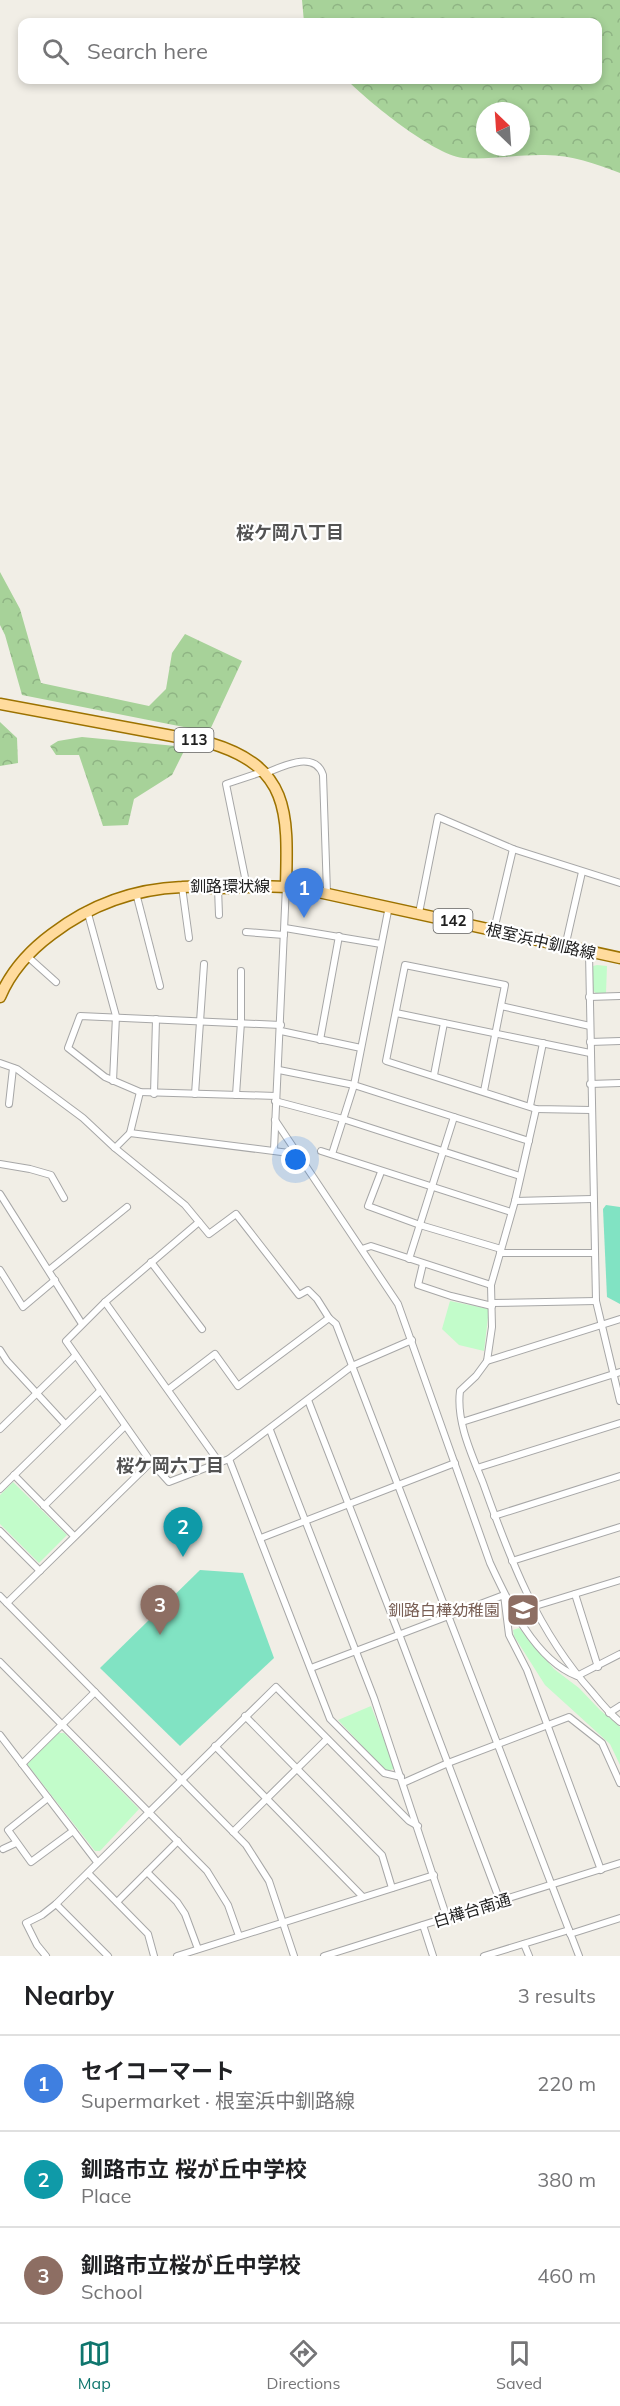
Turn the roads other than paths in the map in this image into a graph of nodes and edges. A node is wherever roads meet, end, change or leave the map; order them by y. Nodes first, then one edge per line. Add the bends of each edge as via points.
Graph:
1 (0, 704) edge
2 (265, 772) junction
3 (513, 849) junction
4 (582, 872) junction
5 (620, 883) edge
6 (286, 886) junction
7 (182, 887) junction
8 (247, 887) junction
9 (218, 888) junction
10 (327, 893) junction
11 (136, 894) junction
12 (389, 906) junction
13 (87, 909) junction
14 (419, 913) junction
15 (219, 915) dead end
16 (494, 930) junction
17 (246, 932) dead end
18 (285, 932) junction
19 (339, 936) junction
20 (189, 938) dead end
21 (381, 944) junction
22 (565, 947) junction
23 (589, 953) junction
24 (27, 956) junction
25 (620, 958) edge
26 (204, 963) dead end
27 (241, 971) dead end
28 (56, 982) dead end
29 (160, 986) dead end
30 (620, 996) edge
31 (0, 997) edge
32 (589, 997) junction
33 (501, 1006) junction
34 (396, 1013) junction
35 (116, 1016) junction
36 (156, 1019) junction
37 (199, 1020) junction
38 (241, 1022) junction
39 (444, 1023) junction
40 (590, 1026) junction
41 (281, 1028) junction
42 (495, 1034) junction
43 (320, 1040) junction
44 (620, 1041) edge
45 (590, 1042) junction
46 (543, 1043) junction
47 (361, 1048) junction
48 (590, 1053) junction
49 (0, 1063) edge
50 (13, 1068) junction
51 (279, 1070) junction
52 (434, 1075) junction
53 (113, 1081) junction
54 (620, 1083) edge
55 (590, 1084) junction
56 (354, 1085) junction
57 (484, 1091) junction
58 (140, 1092) junction
59 (154, 1094) junction
60 (195, 1094) junction
61 (237, 1095) junction
62 (275, 1098) junction
63 (9, 1104) dead end
64 (533, 1107) junction
65 (591, 1110) junction
66 (454, 1118) junction
67 (343, 1119) junction
68 (275, 1120) junction
69 (130, 1133) junction
70 (529, 1141) junction
71 (115, 1148) junction
72 (274, 1150) junction
73 (321, 1151) dead end
74 (444, 1152) junction
75 (297, 1154) junction
76 (332, 1154) junction
77 (0, 1164) edge
78 (381, 1172) junction
79 (520, 1176) junction
80 (432, 1188) junction
81 (0, 1194) edge
82 (64, 1198) dead end
83 (592, 1199) junction
84 (515, 1201) junction
85 (127, 1207) dead end
86 (511, 1212) junction
87 (199, 1222) junction
88 (420, 1225) junction
89 (362, 1249) junction
90 (500, 1251) junction
91 (594, 1253) junction
92 (409, 1259) junction
93 (151, 1263) junction
94 (423, 1264) junction
95 (0, 1270) edge
96 (49, 1270) junction
97 (55, 1280) junction
98 (491, 1286) junction
99 (596, 1301) junction
100 (105, 1302) junction
101 (492, 1305) junction
102 (330, 1318) junction
103 (620, 1319) edge
104 (82, 1324) junction
105 (600, 1325) junction
106 (202, 1329) dead end
107 (412, 1340) junction
108 (0, 1350) edge
109 (75, 1356) junction
110 (7, 1361) junction
111 (486, 1361) junction
112 (352, 1365) junction
113 (0, 1368) edge
114 (616, 1373) edge
115 (169, 1389) junction
116 (100, 1390) junction
117 (36, 1393) junction
118 (308, 1400) junction
119 (620, 1401) edge
120 (462, 1422) junction
121 (620, 1423) edge
122 (65, 1424) junction
123 (125, 1426) junction
124 (0, 1429) edge
125 (270, 1430) junction
126 (229, 1459) junction
127 (151, 1462) junction
128 (219, 1462) junction
129 (455, 1463) junction
130 (477, 1468) junction
131 (14, 1475) junction
132 (620, 1476) edge
133 (399, 1485) junction
134 (0, 1489) edge
135 (350, 1505) junction
136 (44, 1506) junction
137 (494, 1516) junction
138 (305, 1521) junction
139 (620, 1527) edge
140 (0, 1531) edge
141 (74, 1536) junction
142 (261, 1538) junction
143 (512, 1562) junction
144 (40, 1571) junction
145 (620, 1580) edge
146 (575, 1594) junction
147 (504, 1595) junction
148 (0, 1596) edge
149 (7, 1603) junction
150 (532, 1607) junction
151 (448, 1615) junction
152 (399, 1634) junction
153 (355, 1651) junction
154 (620, 1654) edge
155 (0, 1662) edge
156 (598, 1667) junction
157 (311, 1668) junction
158 (577, 1676) junction
159 (95, 1692) junction
160 (620, 1706) edge
161 (609, 1713) junction
162 (245, 1716) junction
163 (620, 1722) edge
164 (62, 1724) junction
165 (548, 1724) junction
166 (0, 1735) edge
167 (327, 1739) junction
168 (497, 1744) junction
169 (215, 1746) junction
170 (448, 1763) junction
171 (22, 1764) junction
172 (297, 1769) junction
173 (181, 1779) junction
174 (402, 1780) junction
175 (620, 1783) edge
176 (48, 1798) junction
177 (266, 1798) junction
178 (149, 1812) junction
179 (418, 1826) junction
180 (73, 1831) junction
181 (233, 1832) junction
182 (178, 1841) junction
183 (16, 1843) junction
184 (3, 1849) dead end
185 (97, 1862) junction
186 (620, 1863) edge
187 (601, 1870) junction
188 (147, 1872) junction
189 (88, 1873) junction
190 (434, 1875) junction
191 (552, 1885) junction
192 (393, 1888) junction
193 (363, 1897) junction
194 (500, 1901) junction
195 (117, 1902) junction
196 (56, 1904) junction
197 (447, 1918) junction
198 (620, 1918) edge
199 (284, 1922) junction
200 (423, 1925) junction
201 (569, 1932) junction
202 (239, 1936) junction
203 (524, 1944) junction
204 (198, 1949) junction
205 (46, 1956) edge
206 (108, 1956) edge
207 (154, 1956) edge
208 (177, 1956) edge
209 (294, 1956) edge
210 (324, 1956) edge
211 (433, 1956) edge
212 (484, 1956) edge
213 (529, 1956) edge
214 (579, 1956) edge

1 - 2 main road, 釧路環状線 / 113 via 210,743 233,750
2 - 6 main road, 釧路環状線 / 113 via 276,787 285,817
2 - 8 street via 226,784
2 - 10 street via 305,762 321,768
3 - 4 street
3 - 14 street via 438,817
3 - 16 street
4 - 5 street
4 - 22 street
6 - 8 main road, 釧路環状線
6 - 10 main road, 根室浜中釧路線 / 142
6 - 18 street
7 - 9 main road, 釧路環状線
7 - 11 main road, 釧路環状線
7 - 20 street
8 - 9 main road, 釧路環状線
9 - 15 street
10 - 12 main road, 根室浜中釧路線 / 142
11 - 13 main road, 釧路環状線
11 - 29 street
12 - 14 main road, 根室浜中釧路線 / 142
12 - 21 street
13 - 24 main road, 釧路環状線
13 - 35 street
14 - 16 main road, 根室浜中釧路線 / 142
16 - 22 main road, 根室浜中釧路線 / 142
17 - 18 street
18 - 19 street
18 - 41 street
19 - 21 street
19 - 43 street
21 - 47 street
22 - 23 main road, 根室浜中釧路線 / 142
23 - 25 main road, 根室浜中釧路線 / 142
23 - 32 street
24 - 28 street
24 - 31 main road, 釧路環状線 via 14,969
26 - 37 street
27 - 38 street
30 - 32 street
32 - 40 street
33 - 34 street via 505,985 405,965
33 - 40 street
33 - 42 street
34 - 39 street
34 - 52 street via 386,1061
35 - 36 street
35 - 53 street
35 - 53 street via 80,1016 68,1048
36 - 37 street
36 - 59 street
37 - 38 street
37 - 60 street
38 - 41 street
38 - 61 street
39 - 42 street
39 - 52 street
40 - 45 street
41 - 43 street
41 - 51 street
42 - 46 street
42 - 57 street
43 - 47 street
44 - 45 street
45 - 48 street
46 - 48 street
46 - 64 street
47 - 56 street
48 - 55 street
49 - 50 street
50 - 63 street
50 - 71 street via 54,1095
51 - 56 street
51 - 62 street
52 - 57 street
53 - 58 street
54 - 55 street
55 - 65 street
56 - 66 street
56 - 67 street
57 - 64 street
58 - 59 street
58 - 69 street
59 - 60 street
60 - 61 street
61 - 62 street
62 - 67 street
62 - 68 street
64 - 65 street
64 - 70 street
65 - 83 street
66 - 70 street
66 - 74 street
67 - 74 street
67 - 76 street
68 - 72 street
68 - 75 street
69 - 71 street
69 - 72 street
70 - 79 street
71 - 87 street via 185,1205
72 - 75 street
73 - 76 street
74 - 79 street
74 - 80 street
75 - 89 street
76 - 78 street
77 - 82 street via 51,1175
78 - 80 street
78 - 88 street via 368,1206
79 - 84 street
80 - 86 street
80 - 88 street
81 - 96 street
83 - 84 street
83 - 91 street
84 - 86 street
85 - 96 street
86 - 90 street
87 - 93 street
87 - 102 street via 209,1234 236,1214 299,1295 308,1290
88 - 90 street
88 - 92 street
89 - 92 street via 371,1245
89 - 107 street via 398,1304
90 - 91 street
90 - 98 street
91 - 99 street
92 - 94 street
93 - 100 street
93 - 106 street
94 - 98 street
94 - 101 street via 418,1285
95 - 97 street via 23,1307
96 - 97 street
97 - 104 street
98 - 101 street
99 - 101 street
99 - 105 street
100 - 104 street
100 - 115 street
101 - 111 street via 491,1343
102 - 112 street via 341,1332
102 - 115 street via 238,1386 215,1354
103 - 105 street
104 - 109 street via 66,1341
105 - 111 street
105 - 114 street
107 - 112 street
107 - 129 street
108 - 110 street
109 - 116 street
109 - 117 street
110 - 113 street
110 - 117 street
111 - 120 street via 460,1391
112 - 118 street
112 - 133 street
114 - 119 street
114 - 120 street
115 - 128 street
116 - 122 street
116 - 123 street
117 - 122 street
117 - 124 street
118 - 125 street
118 - 135 street
120 - 130 street
121 - 130 street
122 - 131 street
123 - 127 street
123 - 136 street
125 - 126 street
125 - 138 street
126 - 128 street
126 - 142 street
127 - 128 street via 169,1482
127 - 141 street
129 - 133 street
129 - 147 street
130 - 137 street
131 - 134 street
131 - 136 street
132 - 137 street
133 - 135 street
133 - 151 street
135 - 138 street
135 - 152 street
136 - 141 street
137 - 143 street
138 - 142 street
138 - 153 street
139 - 143 street
140 - 144 street
141 - 144 street
142 - 157 street
143 - 150 street
144 - 149 street
145 - 146 street
146 - 150 street
146 - 156 street
147 - 151 street
147 - 158 street via 547,1656 562,1670
147 - 165 street via 509,1635
148 - 149 street
149 - 159 street
150 - 158 street
151 - 152 street
151 - 168 street
152 - 153 street
152 - 170 street
153 - 157 street
153 - 174 street
154 - 156 street
155 - 164 street
156 - 158 street
157 - 174 street via 330,1719 384,1773
158 - 161 street
159 - 164 street
159 - 173 street
160 - 161 street
161 - 163 street
162 - 167 street via 276,1687
162 - 169 street
162 - 172 street
164 - 171 street
164 - 178 street
165 - 168 street
165 - 175 street via 569,1717 602,1743
165 - 187 street
166 - 171 street
167 - 172 street
167 - 179 street
168 - 170 street
168 - 191 street
169 - 173 street
169 - 177 street
170 - 174 street
170 - 194 street
171 - 176 street
172 - 177 street
172 - 192 street via 382,1855
173 - 178 street
173 - 181 street
174 - 179 street
176 - 180 street
176 - 183 street via 8,1830
177 - 181 street
177 - 193 street
178 - 182 street
178 - 185 street
179 - 190 street
180 - 183 street via 32,1863
180 - 185 street
181 - 199 street via 255,1856
182 - 188 street
182 - 202 street via 217,1884
183 - 184 street
185 - 189 street
186 - 187 street, 白樺台南通
187 - 191 street, 白樺台南通
188 - 195 street
188 - 204 street via 185,1914
189 - 195 street
189 - 196 street
190 - 192 street
190 - 197 street
191 - 194 street, 白樺台南通
191 - 201 street
192 - 193 street
193 - 199 street
194 - 197 street, 白樺台南通
195 - 207 street via 148,1934
196 - 205 street via 26,1923
196 - 206 street
197 - 200 street, 白樺台南通
198 - 201 street
199 - 202 street
199 - 209 street
200 - 210 street, 白樺台南通
200 - 211 street
201 - 203 street
201 - 214 street
202 - 204 street
203 - 212 street
203 - 213 street
204 - 208 street

